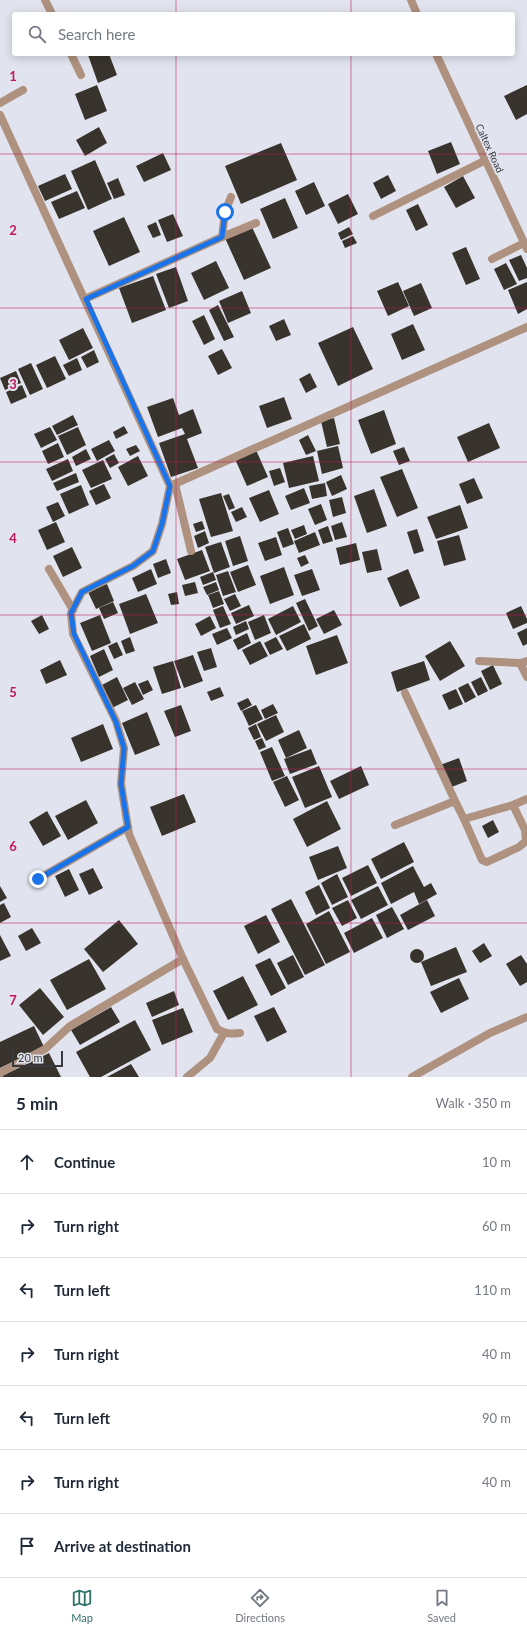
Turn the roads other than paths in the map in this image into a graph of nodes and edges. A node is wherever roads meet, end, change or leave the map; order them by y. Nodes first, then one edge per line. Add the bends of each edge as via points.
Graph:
1 (45, 0) edge
2 (411, 0) edge
3 (51, 12) edge
4 (416, 12) edge
5 (72, 56) edge
6 (437, 56) edge
7 (81, 75) dead end
8 (24, 90) dead end
9 (0, 103) edge
10 (0, 116) edge
11 (484, 161) junction
12 (231, 197) dead end
13 (373, 216) dead end
14 (256, 222) dead end
15 (222, 237) junction
16 (525, 246) edge
17 (492, 259) dead end
18 (86, 299) junction
19 (527, 328) edge
20 (173, 485) junction
21 (191, 551) dead end
22 (48, 569) dead end
23 (72, 610) junction
24 (479, 661) dead end
25 (523, 662) edge
26 (527, 677) edge
27 (405, 693) dead end
28 (527, 798) edge
29 (455, 801) junction
30 (513, 805) junction
31 (464, 819) junction
32 (395, 825) dead end
33 (128, 827) junction
34 (38, 879) dead end
35 (183, 959) junction
36 (527, 1017) edge
37 (240, 1032) dead end
38 (224, 1033) junction
39 (0, 1074) edge
40 (187, 1077) edge
41 (412, 1077) edge

1 - 3 street
2 - 4 street
5 - 7 street
6 - 11 street, Caltex Road
8 - 9 street
10 - 18 street
11 - 13 street
11 - 16 street, Caltex Road
12 - 15 street via 225,212
14 - 15 street
15 - 18 street
16 - 17 street
18 - 20 street
19 - 20 street
20 - 21 street
20 - 23 street via 153,551 133,566 82,592
22 - 23 street
23 - 33 street via 74,634 116,722 124,748 121,784
24 - 25 street
25 - 26 street
27 - 29 street
28 - 30 street
29 - 31 street
29 - 32 street
30 - 31 street
30 - 31 street via 525,830 526,841 487,862 482,860
33 - 34 street
33 - 35 street
35 - 38 street via 217,1029
35 - 39 street via 70,1026 45,1049
36 - 41 street via 490,1033
37 - 38 street
38 - 40 street via 210,1058

